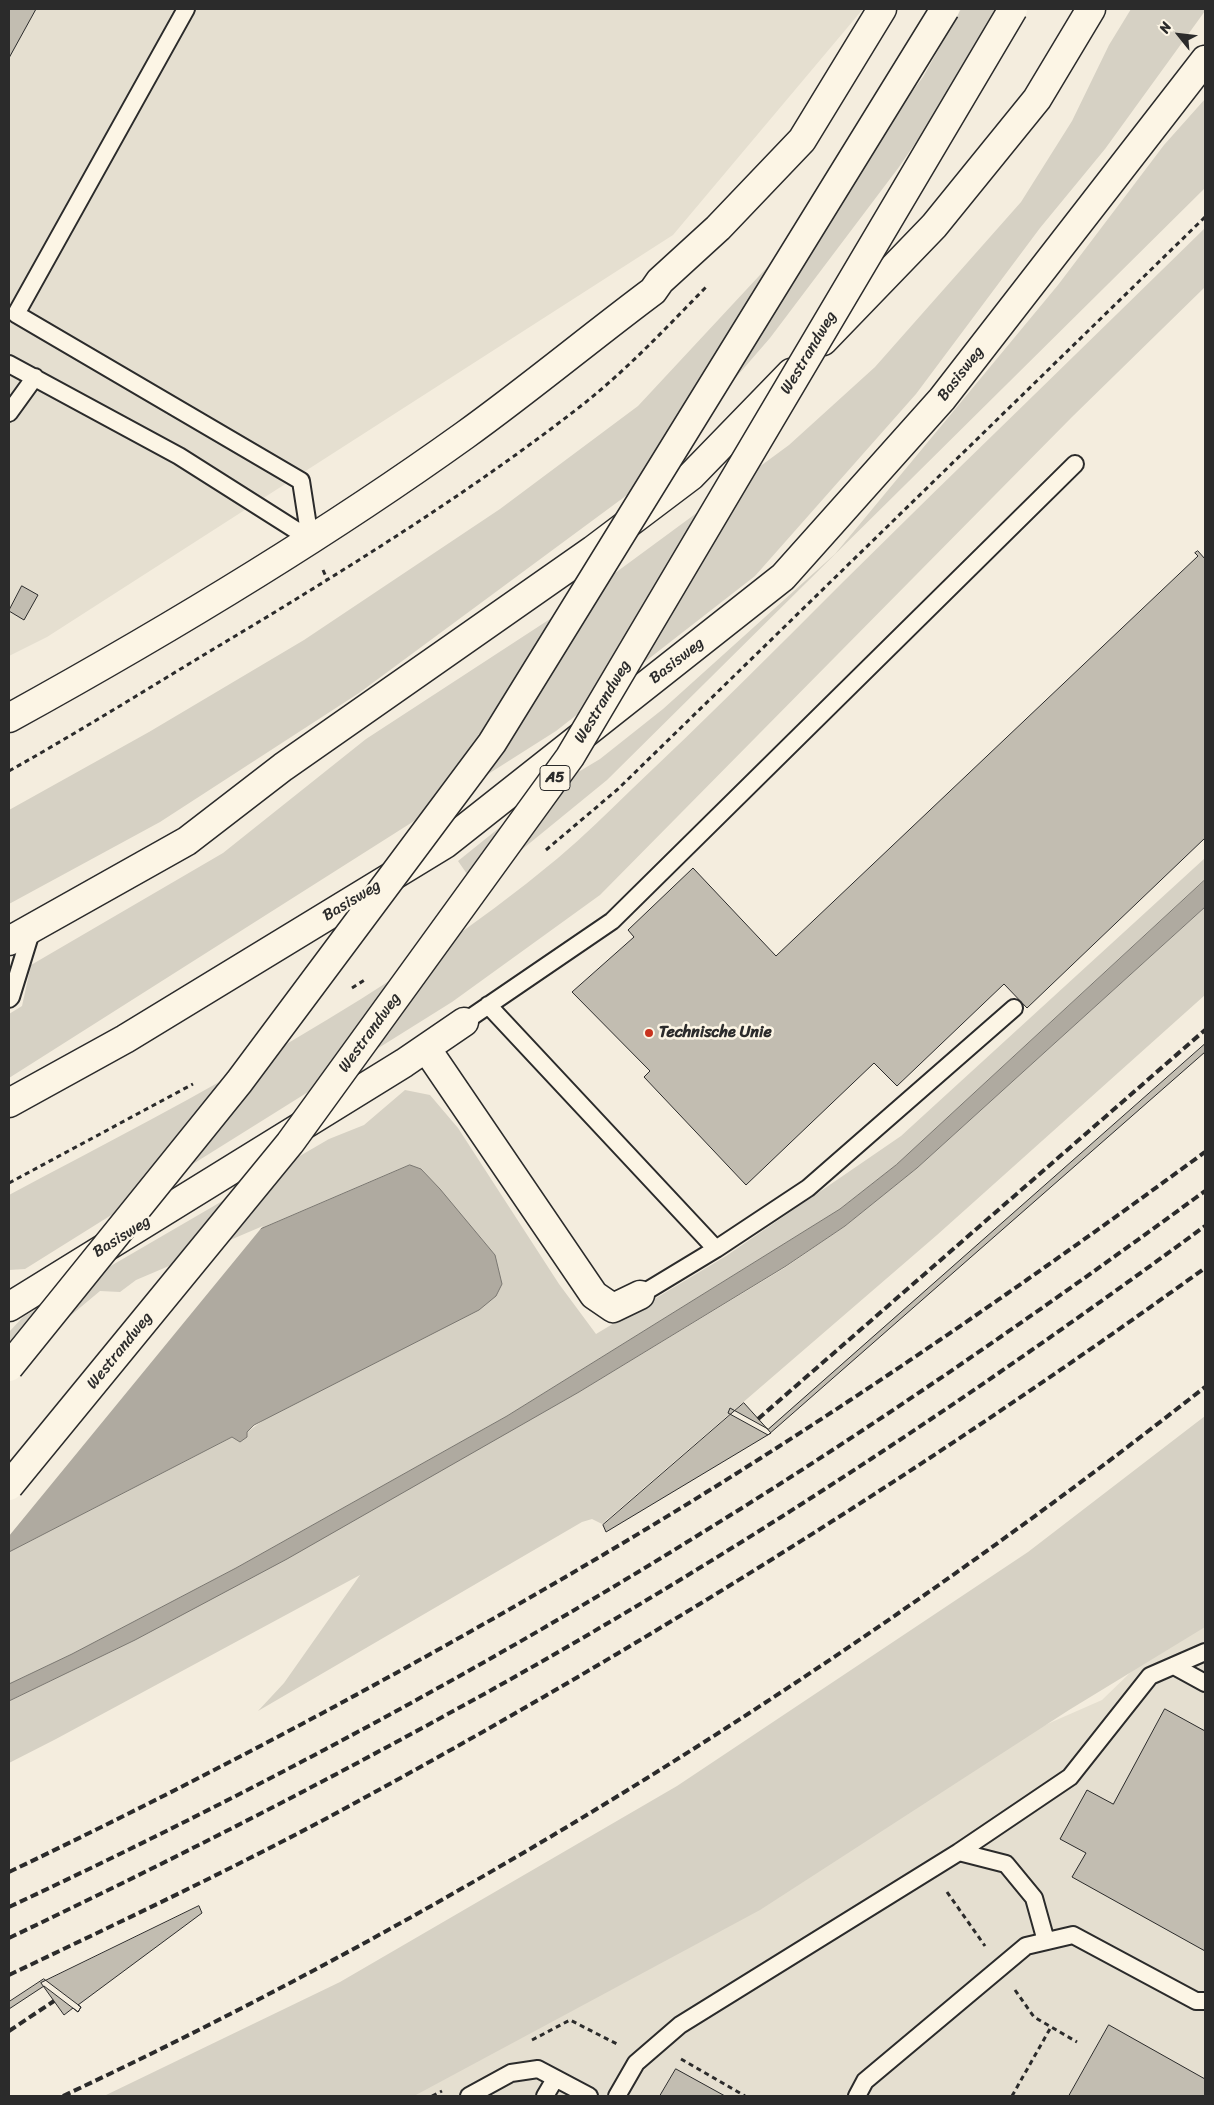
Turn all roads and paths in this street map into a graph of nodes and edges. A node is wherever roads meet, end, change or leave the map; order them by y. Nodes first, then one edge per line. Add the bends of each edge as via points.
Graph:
1 (186, 9) edge
2 (882, 9) edge
3 (945, 9) edge
4 (1013, 9) edge
5 (1091, 9) edge
6 (1205, 60) edge
7 (9, 364) edge
8 (35, 377) junction
9 (9, 412) edge
10 (1075, 464) dead end
11 (310, 539) junction
12 (9, 718) edge
13 (20, 935) edge
14 (9, 999) edge
15 (488, 1005) junction
16 (1014, 1008) dead end
17 (464, 1022) joint
18 (426, 1048) junction
19 (12, 1103) edge
20 (716, 1249) junction
21 (640, 1295) joint
22 (9, 1307) edge
23 (9, 1367) edge
24 (9, 1486) edge
25 (1205, 1652) edge
26 (1174, 1666) junction
27 (1205, 1683) edge
28 (959, 1852) junction
29 (1046, 1941) junction
30 (1205, 2001) edge
31 (1051, 2028) dead end
32 (672, 2061) dead end
33 (555, 2078) junction
34 (469, 2096) edge
35 (545, 2096) edge
36 (589, 2096) edge
37 (617, 2096) edge
38 (745, 2096) edge
39 (857, 2096) edge
40 (1012, 2096) edge

1 - 11 lane via 16,314 302,481
2 - 11 main road via 802,140 653,291 465,435
3 - 23 main road, bridge via 492,743 239,1082
4 - 24 main road, Westrandweg / A5, bridge via 570,757 290,1143
5 - 13 main road via 1037,99 934,226 691,476 577,561 283,768 187,841
6 - 19 main road, Basisweg via 942,399 783,577 445,844 133,1034
7 - 8 lane
8 - 9 lane
8 - 11 lane via 179,456
10 - 15 lane via 612,921
11 - 12 main road via 90,673
13 - 14 lane via 12,997
15 - 17 lane
15 - 20 lane
16 - 20 lane via 808,1188
17 - 18 main road, Basisweg
18 - 21 main road via 594,1295 613,1308
18 - 22 main road, Basisweg
20 - 21 lane
25 - 26 lane
26 - 27 lane
26 - 28 lane via 1150,1676 1070,1777
28 - 29 lane via 1006,1864 1034,1898
28 - 37 lane via 680,2025 636,2063
29 - 30 lane via 1072,1936 1196,2001
29 - 39 lane via 1026,1946 865,2081
31 - 40 path
32 - 38 path via 680,2059
33 - 34 lane via 538,2070 511,2073
33 - 35 lane
33 - 36 lane

